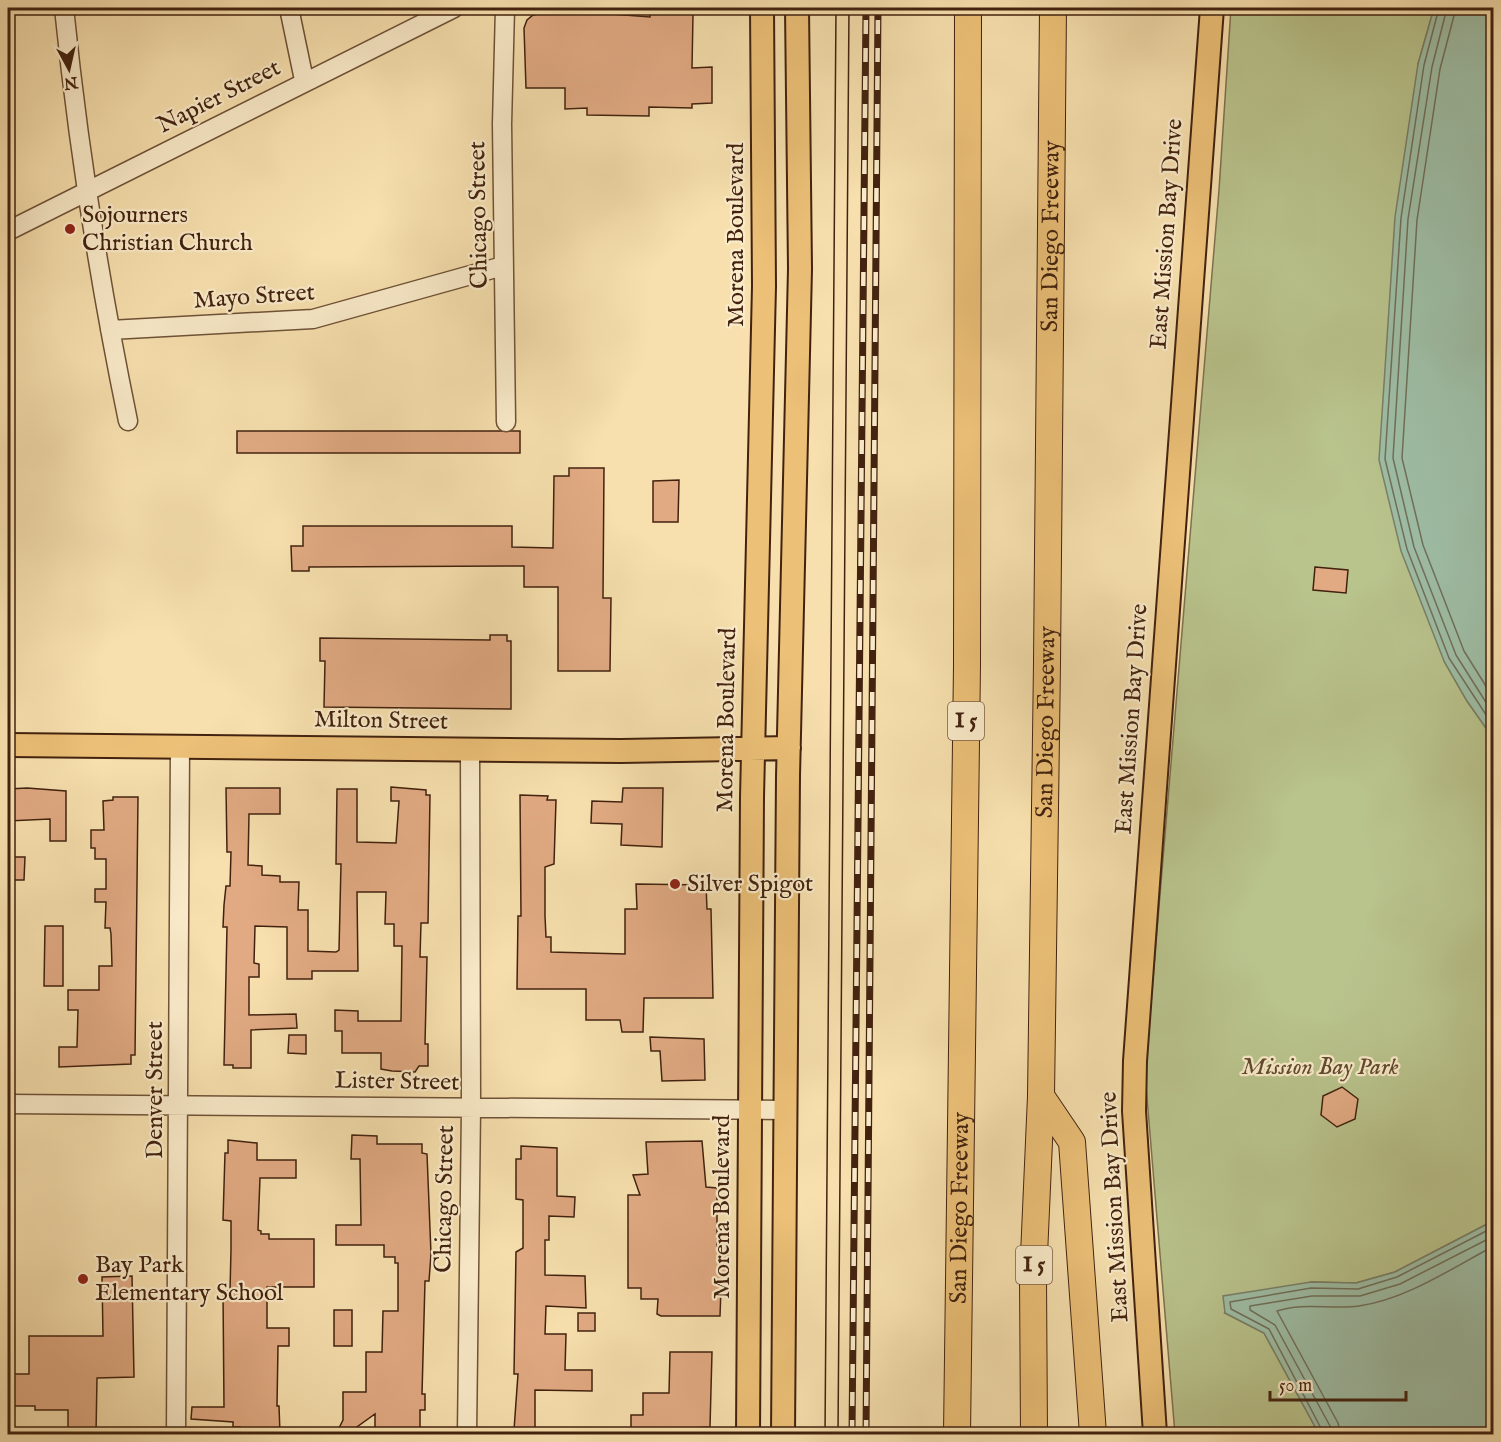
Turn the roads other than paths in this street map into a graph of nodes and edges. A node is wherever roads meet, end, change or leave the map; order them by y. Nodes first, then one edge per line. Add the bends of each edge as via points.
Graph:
1 (64, 8) edge
2 (289, 8) edge
3 (454, 8) edge
4 (505, 8) edge
5 (762, 8) edge
6 (797, 8) edge
7 (968, 8) edge
8 (1053, 8) edge
9 (1212, 8) edge
10 (304, 80) junction
11 (88, 192) junction
12 (8, 231) edge
13 (503, 266) junction
14 (110, 330) junction
15 (128, 421) dead end
16 (506, 422) dead end
17 (8, 745) edge
18 (180, 746) junction
19 (753, 748) junction
20 (789, 748) junction
21 (470, 749) junction
22 (1041, 1096) junction
23 (8, 1104) edge
24 (179, 1104) junction
25 (471, 1108) junction
26 (749, 1110) junction
27 (785, 1110) junction
28 (176, 1434) edge
29 (466, 1434) edge
30 (748, 1434) edge
31 (783, 1434) edge
32 (957, 1434) edge
33 (1034, 1434) edge
34 (1093, 1434) edge
35 (1155, 1434) edge

1 - 11 street
2 - 10 street
3 - 10 street, Napier Street
4 - 13 street, Chicago Street
5 - 19 main road, Morena Boulevard via 764,286
6 - 20 main road via 800,269
7 - 32 highway, San Diego Freeway / I 5 via 967,665
8 - 22 highway, San Diego Freeway / I 5
9 - 35 main road, East Mission Bay Drive via 1135,1061 1134,1111
10 - 11 street, Napier Street
11 - 12 street, Napier Street
11 - 14 street
13 - 14 street, Mayo Street via 313,319
13 - 16 street, Chicago Street
14 - 15 street
17 - 18 main road, Milton Street
18 - 21 main road, Milton Street
18 - 24 street, Denver Street
19 - 20 main road, Milton Street
19 - 21 main road, Milton Street via 621,752
19 - 26 main road, Morena Boulevard
20 - 27 main road
21 - 25 street, Chicago Street
22 - 33 highway, San Diego Freeway / I 5 via 1033,1278
22 - 34 highway via 1072,1142
23 - 24 street, Lister Street
24 - 25 street, Lister Street
24 - 28 street, Denver Street
25 - 26 street, Lister Street
25 - 29 street, Chicago Street
26 - 27 street, Lister Street
26 - 30 main road, Morena Boulevard
27 - 31 main road

